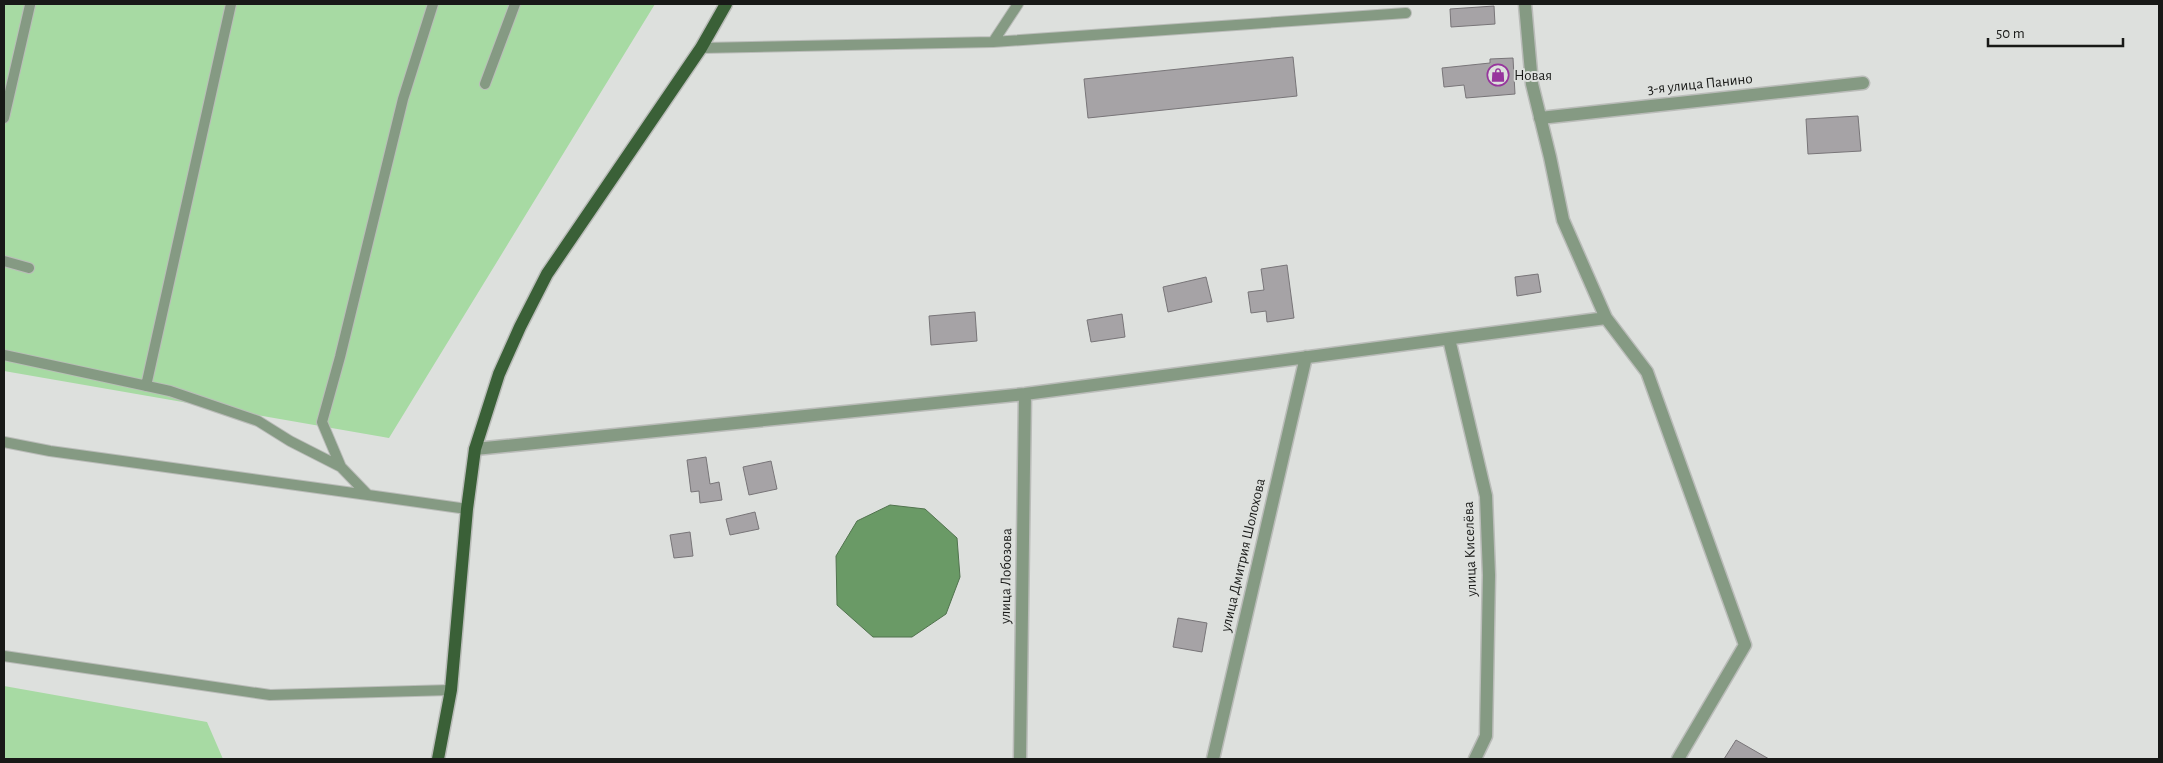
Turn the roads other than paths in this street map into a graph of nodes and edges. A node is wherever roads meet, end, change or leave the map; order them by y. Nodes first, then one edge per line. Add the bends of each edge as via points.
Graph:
1 (231, 4) edge
2 (432, 4) edge
3 (515, 4) edge
4 (726, 4) edge
5 (1018, 4) edge
6 (1525, 4) edge
7 (30, 5) dead end
8 (1406, 13) dead end
9 (993, 42) junction
10 (701, 48) junction
11 (1863, 83) dead end
12 (485, 84) dead end
13 (4, 118) edge
14 (1540, 118) junction
15 (4, 261) edge
16 (30, 268) dead end
17 (1606, 318) junction
18 (1449, 339) junction
19 (4, 355) edge
20 (1306, 357) junction
21 (146, 386) junction
22 (1025, 394) junction
23 (4, 442) edge
24 (475, 449) junction
25 (341, 468) junction
26 (368, 494) junction
27 (467, 509) junction
28 (4, 656) edge
29 (451, 690) junction
30 (438, 759) edge
31 (1020, 759) edge
32 (1213, 759) edge
33 (1475, 759) edge
34 (1678, 759) edge

1 - 21 lane
2 - 25 lane via 403,99 322,422
3 - 12 lane
4 - 10 main road
5 - 9 lane
6 - 14 street via 1532,84
7 - 13 lane
8 - 9 lane
9 - 10 lane
10 - 24 main road via 547,274 499,374
11 - 14 street, 3-я улица Панино
14 - 17 street via 1563,220
15 - 16 lane
17 - 18 street
17 - 34 street via 1647,372 1745,645
18 - 20 street
18 - 33 street, улица Киселёва via 1486,496 1489,575 1486,736
19 - 21 lane
20 - 22 street
20 - 32 street, улица Дмитрия Шолохова
21 - 25 lane via 258,421
22 - 24 street
22 - 31 street, улица Лобозова
23 - 26 lane
24 - 27 main road
25 - 26 lane
26 - 27 lane
27 - 29 main road
28 - 29 lane via 270,696
29 - 30 main road

